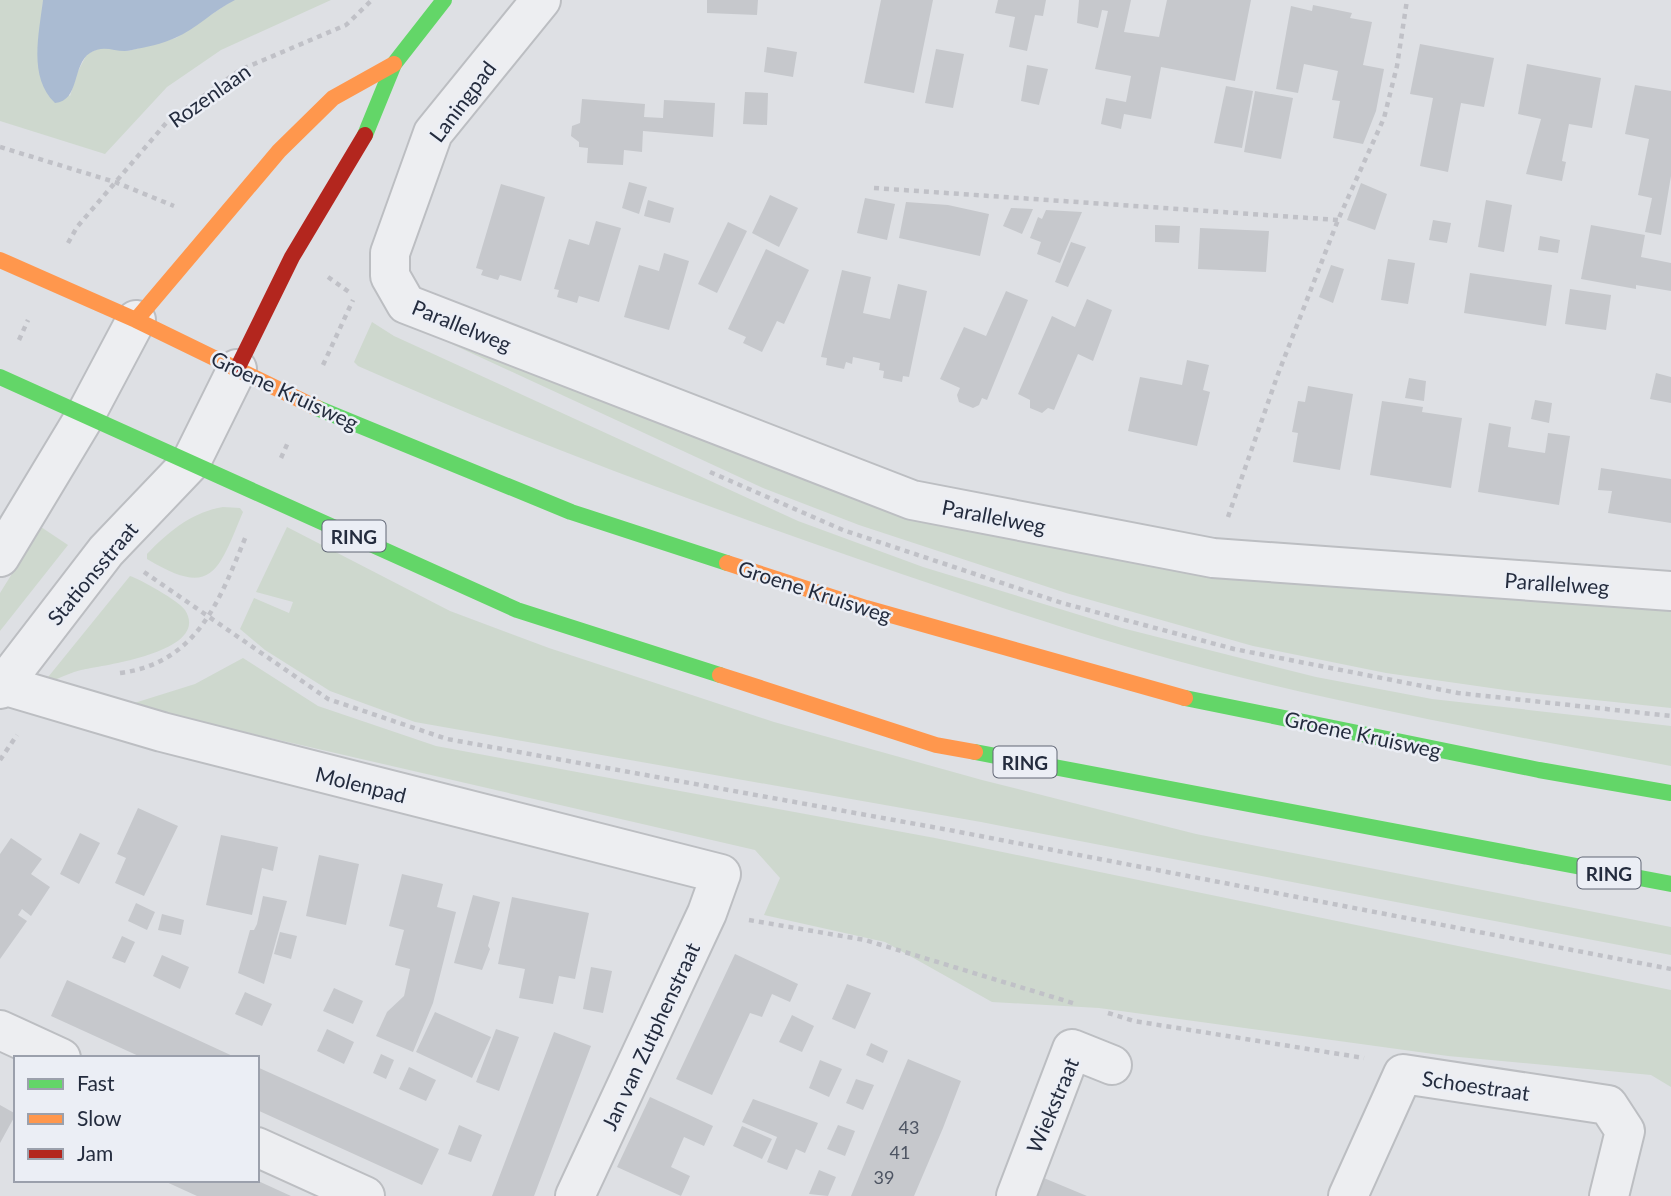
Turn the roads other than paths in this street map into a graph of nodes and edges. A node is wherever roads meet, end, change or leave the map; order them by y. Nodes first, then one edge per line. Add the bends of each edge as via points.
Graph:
1 (444, 0) edge
2 (541, 0) edge
3 (394, 64) junction
4 (390, 253) joint
5 (0, 260) edge
6 (136, 320) junction
7 (237, 369) junction
8 (0, 377) edge
9 (85, 416) junction
10 (191, 462) junction
11 (0, 557) edge
12 (1671, 591) edge
13 (2, 687) edge
14 (1671, 793) edge
15 (721, 874) joint
16 (1671, 884) edge
17 (0, 1030) edge
18 (57, 1056) edge
19 (1112, 1065) dead end
20 (259, 1148) edge
21 (365, 1196) edge
22 (575, 1196) edge
23 (1016, 1196) edge
24 (1348, 1196) edge
25 (1609, 1196) edge

1 - 3 main road
2 - 4 street, Laningpad via 433,133
3 - 6 main road via 333,98 215,223
3 - 7 main road via 373,121 292,257
4 - 12 street, Parallelweg via 390,276 406,304 912,500 1213,558
5 - 6 main road, Groene Kruisweg
6 - 7 main road, Groene Kruisweg
6 - 9 street
7 - 10 street, Stationsstraat
7 - 14 main road, Groene Kruisweg via 306,403 571,512 866,608 1168,695
8 - 9 main road, RING
9 - 10 main road, RING
9 - 11 street
10 - 13 street, Stationsstraat via 106,551
10 - 16 main road, RING via 517,610 936,746
13 - 15 street, Molenpad
15 - 22 street, Jan van Zutphenstraat
17 - 18 street
19 - 23 street, Wiekstraat via 1072,1049
20 - 21 street
24 - 25 street, Schoestraat via 1403,1074 1608,1105 1625,1131

